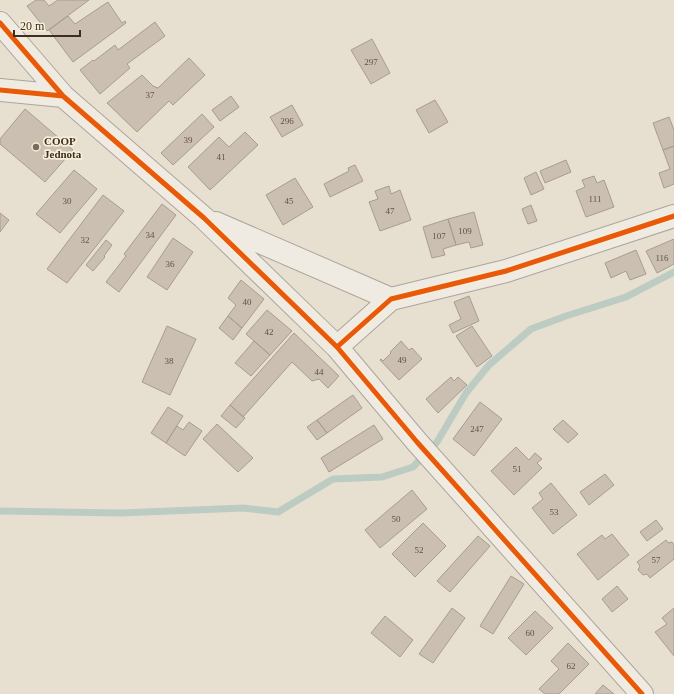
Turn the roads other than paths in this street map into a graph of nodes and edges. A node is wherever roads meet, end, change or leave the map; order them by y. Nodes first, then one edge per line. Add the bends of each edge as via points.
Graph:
1 (0, 23) edge
2 (0, 90) edge
3 (63, 96) junction
4 (674, 216) edge
5 (204, 218) junction
6 (392, 299) junction
7 (337, 347) junction
8 (642, 694) edge

1 - 3 street
2 - 3 street
3 - 5 street
4 - 6 street via 506,270
5 - 6 street
5 - 7 street
6 - 7 street
7 - 8 street via 417,442

